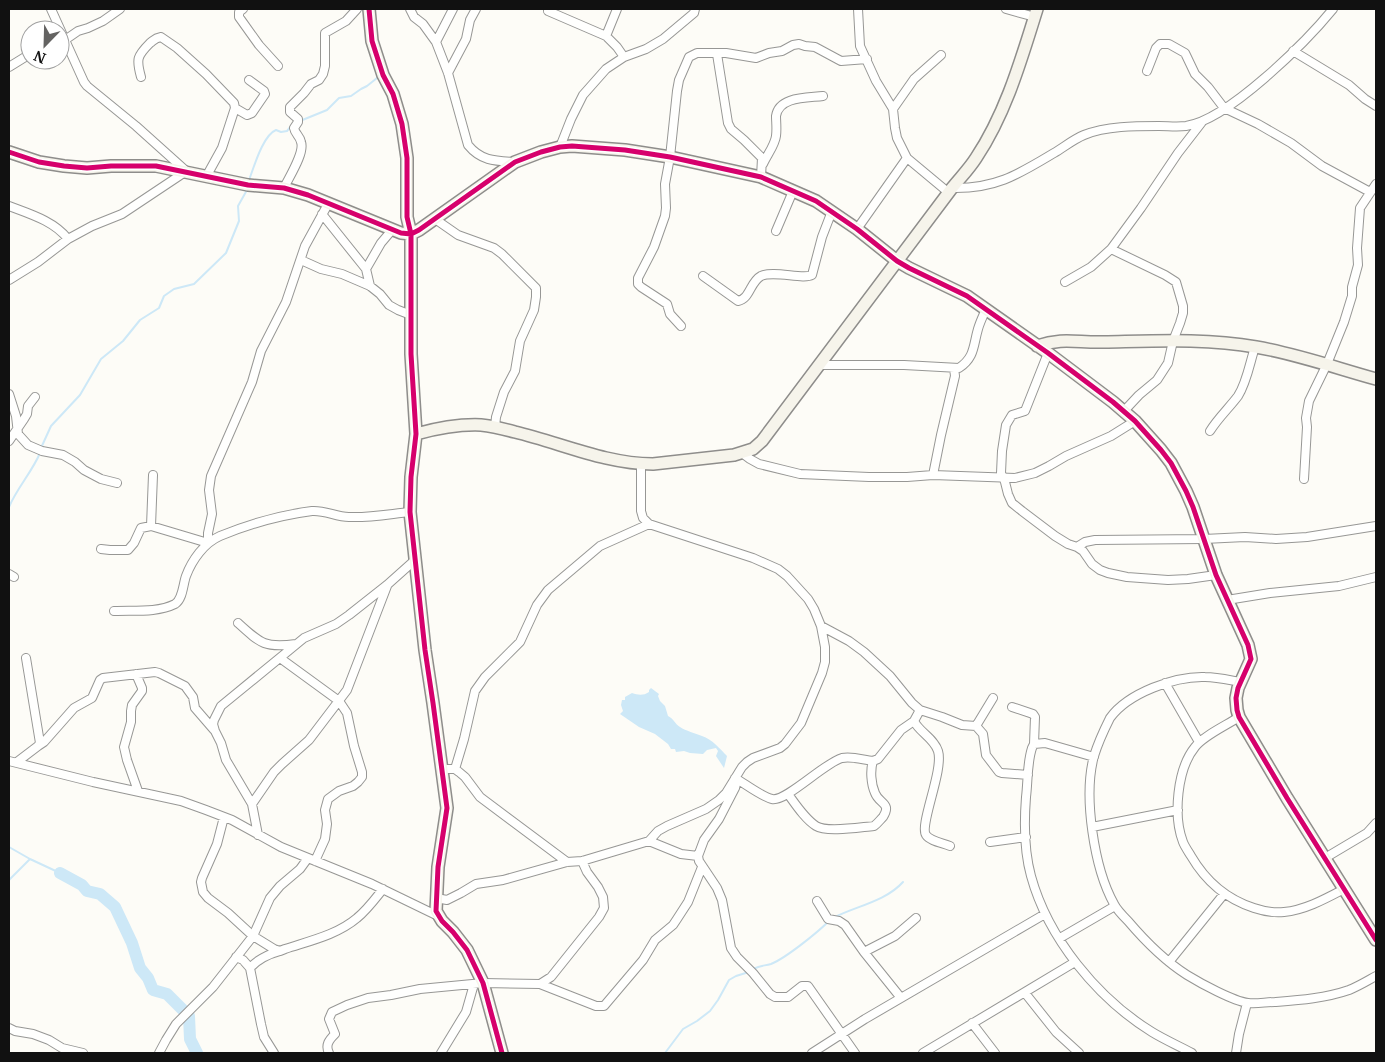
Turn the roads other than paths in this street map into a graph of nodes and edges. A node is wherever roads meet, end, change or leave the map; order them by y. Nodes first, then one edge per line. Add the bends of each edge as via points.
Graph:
1 (120, 9) edge
2 (243, 9) edge
3 (358, 9) edge
4 (369, 9) edge
5 (410, 9) edge
6 (453, 9) edge
7 (476, 9) edge
8 (549, 9) edge
9 (617, 9) edge
10 (695, 9) edge
11 (858, 9) edge
12 (1006, 9) edge
13 (1333, 9) edge
14 (1036, 13) edge
15 (70, 34) edge
16 (606, 36) junction
17 (436, 42) junction
18 (1293, 51) junction
19 (70, 53) edge
20 (717, 54) junction
21 (941, 55) dead end
22 (624, 57) junction
23 (867, 59) junction
24 (20, 60) edge
25 (278, 66) dead end
26 (9, 67) edge
27 (1147, 71) dead end
28 (448, 73) junction
29 (141, 77) dead end
30 (249, 80) dead end
31 (823, 96) dead end
32 (1376, 106) edge
33 (235, 108) junction
34 (1224, 108) junction
35 (893, 109) junction
36 (1202, 122) junction
37 (560, 147) junction
38 (9, 152) edge
39 (670, 157) junction
40 (906, 158) junction
41 (515, 162) junction
42 (762, 171) junction
43 (187, 172) junction
44 (206, 177) junction
45 (1376, 184) edge
46 (284, 188) junction
47 (793, 191) junction
48 (950, 191) junction
49 (1370, 192) junction
50 (328, 204) junction
51 (9, 206) edge
52 (832, 211) junction
53 (322, 214) junction
54 (435, 219) junction
55 (857, 229) junction
56 (392, 230) junction
57 (776, 231) dead end
58 (411, 234) junction
59 (68, 239) junction
60 (1111, 249) junction
61 (301, 260) junction
62 (897, 261) junction
63 (366, 269) junction
64 (703, 276) dead end
65 (9, 280) edge
66 (1065, 282) dead end
67 (370, 286) junction
68 (986, 309) junction
69 (411, 315) junction
70 (681, 326) dead end
71 (1173, 342) junction
72 (1037, 346) junction
73 (1255, 347) junction
74 (1048, 354) junction
75 (1327, 364) junction
76 (819, 365) junction
77 (954, 368) junction
78 (1376, 379) edge
79 (9, 394) edge
80 (35, 397) dead end
81 (1124, 411) junction
82 (1135, 422) junction
83 (494, 427) junction
84 (17, 428) junction
85 (1210, 431) dead end
86 (416, 434) junction
87 (9, 440) edge
88 (742, 453) junction
89 (641, 464) junction
90 (153, 475) dead end
91 (933, 476) junction
92 (1002, 478) junction
93 (1304, 479) dead end
94 (118, 483) dead end
95 (410, 512) junction
96 (649, 524) junction
97 (151, 526) junction
98 (1376, 526) edge
99 (1204, 539) junction
100 (208, 543) junction
101 (1077, 547) junction
102 (101, 548) dead end
103 (415, 560) junction
104 (1216, 575) junction
105 (1376, 577) edge
106 (387, 585) junction
107 (1227, 600) junction
108 (114, 611) dead end
109 (238, 623) dead end
110 (822, 626) junction
111 (296, 644) junction
112 (26, 658) dead end
113 (280, 658) junction
114 (136, 674) junction
115 (1240, 682) junction
116 (1165, 683) junction
117 (993, 698) dead end
118 (339, 701) junction
119 (1012, 707) dead end
120 (920, 710) junction
121 (1239, 717) junction
122 (914, 721) junction
123 (976, 726) junction
124 (215, 731) junction
125 (1199, 742) junction
126 (1034, 744) junction
127 (38, 746) junction
128 (1094, 757) junction
129 (13, 761) edge
130 (874, 761) junction
131 (442, 769) junction
132 (455, 769) junction
133 (1028, 775) junction
134 (735, 778) junction
135 (138, 791) junction
136 (788, 794) junction
137 (252, 804) junction
138 (1178, 810) junction
139 (224, 817) junction
140 (1092, 827) junction
141 (1375, 828) edge
142 (258, 835) junction
143 (1026, 837) junction
144 (649, 841) junction
145 (990, 842) dead end
146 (950, 846) dead end
147 (698, 856) junction
148 (1324, 858) junction
149 (312, 860) junction
150 (582, 861) junction
151 (567, 862) junction
152 (702, 867) junction
153 (383, 889) junction
154 (1344, 889) junction
155 (1224, 894) junction
156 (436, 898) junction
157 (817, 902) dead end
158 (1115, 906) junction
159 (1045, 914) junction
160 (438, 916) junction
161 (916, 918) dead end
162 (253, 936) junction
163 (1060, 938) junction
164 (1376, 940) edge
165 (280, 951) junction
166 (864, 952) junction
167 (236, 957) junction
168 (1075, 962) junction
169 (1169, 962) junction
170 (250, 968) junction
171 (1376, 976) edge
172 (478, 984) junction
173 (540, 984) junction
174 (1025, 993) junction
175 (901, 998) junction
176 (1247, 1003) junction
177 (972, 1023) junction
178 (9, 1028) edge
179 (842, 1034) junction
180 (83, 1053) edge
181 (159, 1053) edge
182 (274, 1053) edge
183 (330, 1053) edge
184 (441, 1053) edge
185 (502, 1053) edge
186 (812, 1053) edge
187 (855, 1053) edge
188 (924, 1053) edge
189 (995, 1053) edge
190 (1079, 1053) edge
191 (1192, 1053) edge
192 (1236, 1053) edge

1 - 15 street via 103,21
2 - 25 street via 239,17
3 - 46 street via 346,21 325,33 323,74 290,107 290,112 298,119 294,128 302,148
4 - 58 street via 376,55 402,124 407,158 407,217
5 - 17 street
6 - 17 street
7 - 28 street via 466,39
8 - 16 street
9 - 16 street
10 - 22 street via 663,39
11 - 23 street via 860,46
12 - 14 street
13 - 18 street
14 - 48 street via 998,118 976,159
16 - 22 street
17 - 28 street
18 - 32 street via 1349,85
18 - 34 street via 1245,94
19 - 43 street via 86,86
20 - 23 street via 756,58 798,44 815,47 841,61
20 - 39 street via 692,55 683,70 677,91
20 - 42 street via 728,123 762,158
21 - 35 street via 920,72
22 - 37 street via 606,69 583,95
23 - 35 street
24 - 26 street
27 - 34 street via 1160,44 1185,52 1195,74
28 - 41 street via 468,145 473,152 491,160
29 - 33 street via 139,54 156,37 161,37 206,74
30 - 33 street via 265,94 252,113
31 - 42 street via 799,98 780,106 776,114 776,136
33 - 44 street via 222,148
34 - 36 street
34 - 49 street via 1258,124 1322,166
35 - 40 street via 897,138
36 - 48 street via 1174,127 1101,129 1082,136 1008,179
36 - 60 street
37 - 39 street via 625,150
37 - 41 street
38 - 43 street via 39,162 76,168 156,166
39 - 42 street
39 - 70 street via 665,184 665,216 638,284 664,301
40 - 48 street
40 - 55 street
41 - 54 street
42 - 47 street
43 - 44 street
43 - 59 street via 122,214
44 - 46 street
45 - 49 street
46 - 50 street
47 - 52 street
47 - 57 street
48 - 62 street
49 - 75 street via 1359,214 1358,265 1352,296
50 - 53 street
50 - 56 street
51 - 59 street via 56,227
52 - 55 street
52 - 64 street via 810,276 763,276 755,281 744,299 738,301
53 - 61 street
53 - 63 street
54 - 58 street
54 - 83 street via 458,235 494,248 536,288 534,310 520,341 515,371
55 - 62 street
56 - 58 street
56 - 63 street
58 - 69 street
59 - 65 street
60 - 66 street via 1091,267
60 - 71 street via 1176,282 1183,313
61 - 67 street
61 - 100 street via 211,476 212,514
62 - 68 street
62 - 76 street
63 - 67 street
67 - 69 street via 390,305
68 - 72 street
68 - 77 street via 972,354 959,368
69 - 86 street
71 - 72 street via 1057,340
71 - 73 street via 1203,341
71 - 81 street via 1168,363 1157,380
72 - 74 street
73 - 75 street
73 - 85 street via 1239,394
74 - 81 street
74 - 92 street via 1025,411 1012,415 1006,426
75 - 78 street
75 - 93 street via 1307,409
76 - 77 street
76 - 88 street via 762,441
77 - 91 street via 955,376
79 - 84 street
80 - 84 street
81 - 82 street
82 - 92 street via 1035,473
82 - 99 street via 1162,450 1174,470 1193,507
83 - 86 street via 455,426
83 - 89 street via 591,454
84 - 87 street
84 - 94 street via 28,445 63,455 101,479
86 - 95 street
88 - 89 street
88 - 91 street via 758,464 800,474
89 - 96 street via 641,511
90 - 97 street
91 - 92 street
92 - 101 street via 1012,503 1054,536
95 - 100 street via 351,517 312,511 247,526
95 - 103 street
96 - 110 street via 778,569 808,599
96 - 132 street via 600,546 542,597 520,642 484,677 475,691
97 - 100 street
97 - 102 street via 141,528 128,550
98 - 99 street via 1307,537
99 - 101 street via 1095,540
99 - 104 street
100 - 108 street via 190,568 180,598 175,603 150,610
101 - 104 street via 1100,570 1127,577 1178,580
103 - 106 street
103 - 131 street
104 - 107 street
105 - 107 street via 1339,586
106 - 111 street via 336,624
106 - 118 street via 347,690
107 - 115 street via 1244,634 1251,659
109 - 111 street via 266,645
110 - 120 street via 864,652
110 - 134 street via 825,662 801,724 785,744 753,758
111 - 113 street
112 - 127 street via 34,698
113 - 118 street
113 - 124 street via 221,706 213,724
114 - 124 street via 155,672 185,686 193,697 195,708
114 - 127 street via 102,678 92,698 74,708
114 - 135 street via 142,692 132,705 124,747
115 - 116 street via 1204,677
115 - 121 street via 1236,698
116 - 125 street
116 - 128 street via 1142,693 1114,712
117 - 123 street
118 - 137 street via 309,740 274,772
118 - 149 street via 347,712 362,777 328,800 325,839
119 - 126 street via 1035,717
120 - 122 street
120 - 123 street via 962,725
121 - 125 street
121 - 148 street
122 - 130 street via 901,730
122 - 146 street via 938,750 939,760 924,833
123 - 133 street via 983,734 986,755 999,772
124 - 137 street via 226,760
125 - 138 street via 1186,762 1178,790
126 - 128 street via 1045,742
126 - 133 street
127 - 129 street
128 - 140 street via 1090,802
129 - 135 street
130 - 136 street via 848,757 836,760
130 - 136 street via 871,771 874,793 886,808 874,826 818,827
131 - 132 street
131 - 156 street via 447,808
132 - 151 street via 480,797
133 - 143 street
134 - 136 street via 773,799
134 - 144 street via 719,800 658,831
134 - 147 street via 735,788
135 - 139 street via 181,801
137 - 142 street
138 - 140 street
138 - 155 street via 1183,843 1195,863
139 - 142 street
139 - 162 street via 201,886 205,896
140 - 158 street via 1105,887
141 - 148 street
142 - 149 street
143 - 145 street
143 - 159 street via 1031,876
144 - 147 street via 681,854
144 - 150 street
147 - 152 street
148 - 154 street
149 - 153 street
149 - 162 street via 270,898
150 - 151 street
150 - 173 street via 603,897 604,908 551,977
151 - 156 street via 476,884 447,900
152 - 173 street via 677,920 655,940 643,960 604,1006 596,1006
152 - 179 street via 711,877 722,900 731,948 737,957 775,997 788,997 802,986 808,986
153 - 160 street
153 - 165 street via 356,919 343,928
154 - 155 street via 1306,907 1284,912 1264,911
154 - 164 street
155 - 169 street
156 - 160 street
157 - 166 street via 829,920 845,925
158 - 163 street
158 - 169 street
159 - 163 street
159 - 175 street
160 - 172 street via 466,950
161 - 166 street via 895,936
162 - 165 street
162 - 167 street
163 - 168 street
165 - 170 street via 267,955
166 - 175 street
167 - 170 street
167 - 181 street via 209,992 170,1032
168 - 174 street
168 - 191 street via 1128,1015
169 - 176 street via 1201,984
170 - 182 street via 260,1024
171 - 176 street via 1332,995
172 - 173 street
172 - 183 street via 374,997 332,1012 329,1020 335,1033 327,1045
172 - 184 street via 466,1012
172 - 185 street
174 - 177 street
174 - 190 street via 1056,1032
175 - 179 street
176 - 192 street
177 - 188 street
177 - 189 street
178 - 180 street
179 - 186 street
179 - 187 street

